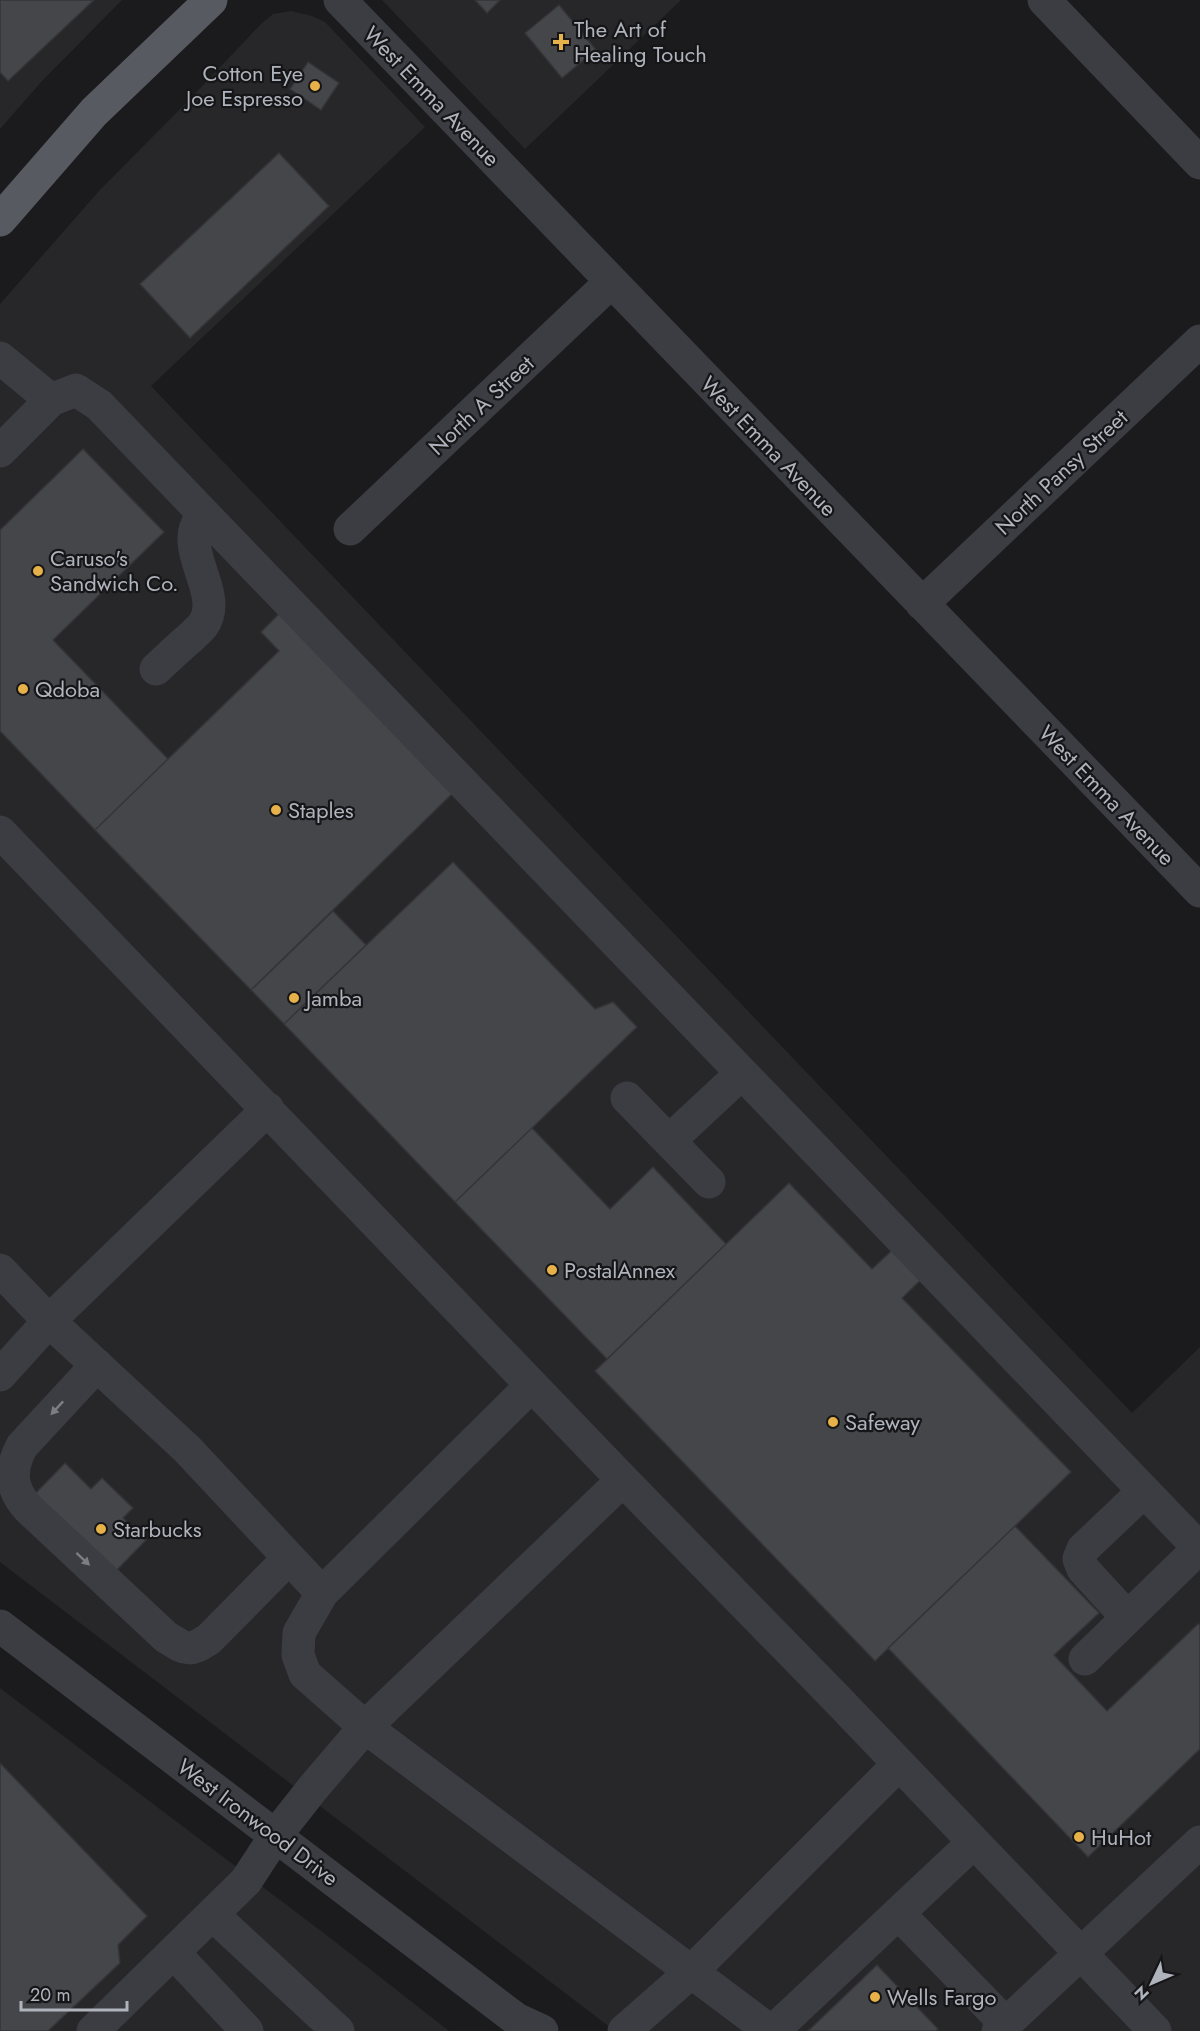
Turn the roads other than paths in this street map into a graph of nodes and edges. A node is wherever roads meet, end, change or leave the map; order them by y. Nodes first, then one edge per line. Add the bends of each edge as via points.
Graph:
1 (211, 0) edge
2 (340, 0) edge
3 (1044, 0) edge
4 (1200, 163) edge
5 (0, 220) edge
6 (611, 282) junction
7 (1200, 341) edge
8 (0, 358) edge
9 (51, 400) junction
10 (0, 451) edge
11 (204, 514) junction
12 (350, 529) dead end
13 (922, 604) junction
14 (156, 669) dead end
15 (0, 832) edge
16 (1200, 891) edge
17 (742, 1073) junction
18 (627, 1098) dead end
19 (268, 1109) junction
20 (669, 1141) junction
21 (709, 1182) dead end
22 (0, 1270) edge
23 (49, 1321) junction
24 (97, 1365) junction
25 (0, 1375) edge
26 (532, 1385) junction
27 (623, 1480) junction
28 (1144, 1491) junction
29 (1200, 1548) edge
30 (289, 1558) junction
31 (322, 1593) junction
32 (1128, 1617) junction
33 (0, 1626) edge
34 (1085, 1659) dead end
35 (365, 1726) junction
36 (899, 1764) junction
37 (276, 1835) junction
38 (974, 1842) junction
39 (1200, 1842) edge
40 (898, 1913) junction
41 (213, 1915) junction
42 (174, 1953) junction
43 (1081, 1954) junction
44 (690, 1973) junction
45 (113, 2025) edge
46 (1002, 2027) edge
47 (522, 2028) edge
48 (248, 2031) edge
49 (338, 2031) edge
50 (624, 2031) edge
51 (771, 2031) edge
52 (1155, 2031) edge

1 - 5 main road via 93,112
2 - 6 street, West Emma Avenue
3 - 4 street
6 - 12 street, North A Street
6 - 13 street, West Emma Avenue
7 - 13 street, North Pansy Street
8 - 9 street
9 - 10 street
9 - 11 street via 76,390 99,405
11 - 14 street via 194,536 209,607 204,624
11 - 17 street
13 - 16 street, West Emma Avenue
15 - 19 street
17 - 20 street
17 - 28 street
18 - 20 street
19 - 23 street
19 - 26 street
20 - 21 street
22 - 23 street
23 - 24 street
23 - 25 street
24 - 30 street via 187,1449
24 -> 30 street via 22,1446 13,1462 14,1482 20,1499 29,1509 166,1637 184,1648 195,1648 209,1639
26 - 27 street
26 - 31 street
27 - 35 street
27 - 36 street
28 - 29 street
28 - 32 street via 1083,1549 1079,1559 1083,1569
29 - 32 street
30 - 31 street
31 - 35 street via 299,1633 298,1655 305,1674
32 - 34 street
33 - 37 street, West Ironwood Drive
35 - 37 street
35 - 44 street
36 - 38 street
36 - 44 street
37 - 41 street via 246,1881
37 - 47 street, West Ironwood Drive
38 - 40 street
38 - 43 street
39 - 43 street
40 - 46 street
40 - 51 street
41 - 42 street
41 - 49 street
42 - 45 street
42 - 48 street
43 - 46 street
43 - 52 street
44 - 50 street
44 - 51 street

